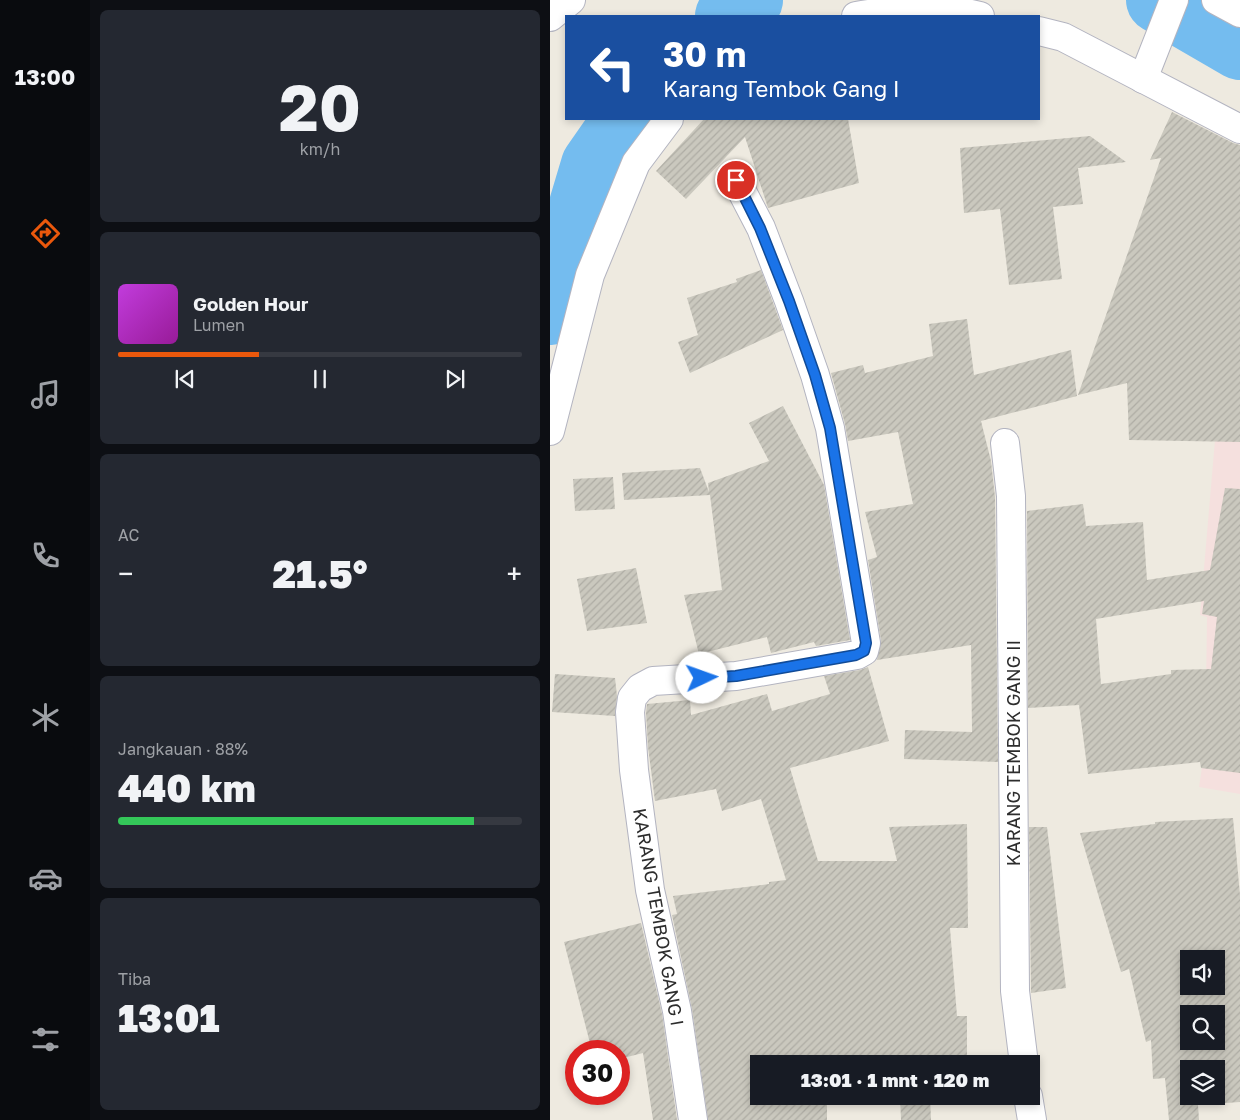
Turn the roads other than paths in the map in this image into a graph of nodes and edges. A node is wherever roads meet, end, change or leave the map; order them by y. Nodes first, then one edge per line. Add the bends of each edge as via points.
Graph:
1 (570, 0) edge
2 (1216, 0) edge
3 (1174, 2) edge
4 (1240, 13) edge
5 (862, 15) edge
6 (976, 15) edge
7 (550, 17) edge
8 (1040, 31) edge
9 (1147, 68) junction
10 (668, 120) edge
11 (1240, 130) edge
12 (736, 180) dead end
13 (550, 431) edge
14 (1005, 442) dead end
15 (1023, 1055) edge
16 (1030, 1105) edge
17 (693, 1120) edge
18 (1032, 1120) edge

1 - 7 street
2 - 4 street
3 - 9 street
5 - 6 street via 888,11 958,11
8 - 9 street
9 - 11 street
10 - 13 street via 636,163 590,275
12 - 17 street, KARANG TEMBOK GANG I via 760,228 818,384 830,428 866,643 864,651 856,655 745,675 653,681 640,688 632,698 634,770 650,890 677,1011
14 - 15 street, KARANG TEMBOK GANG II via 1011,496 1015,991
16 - 18 street

